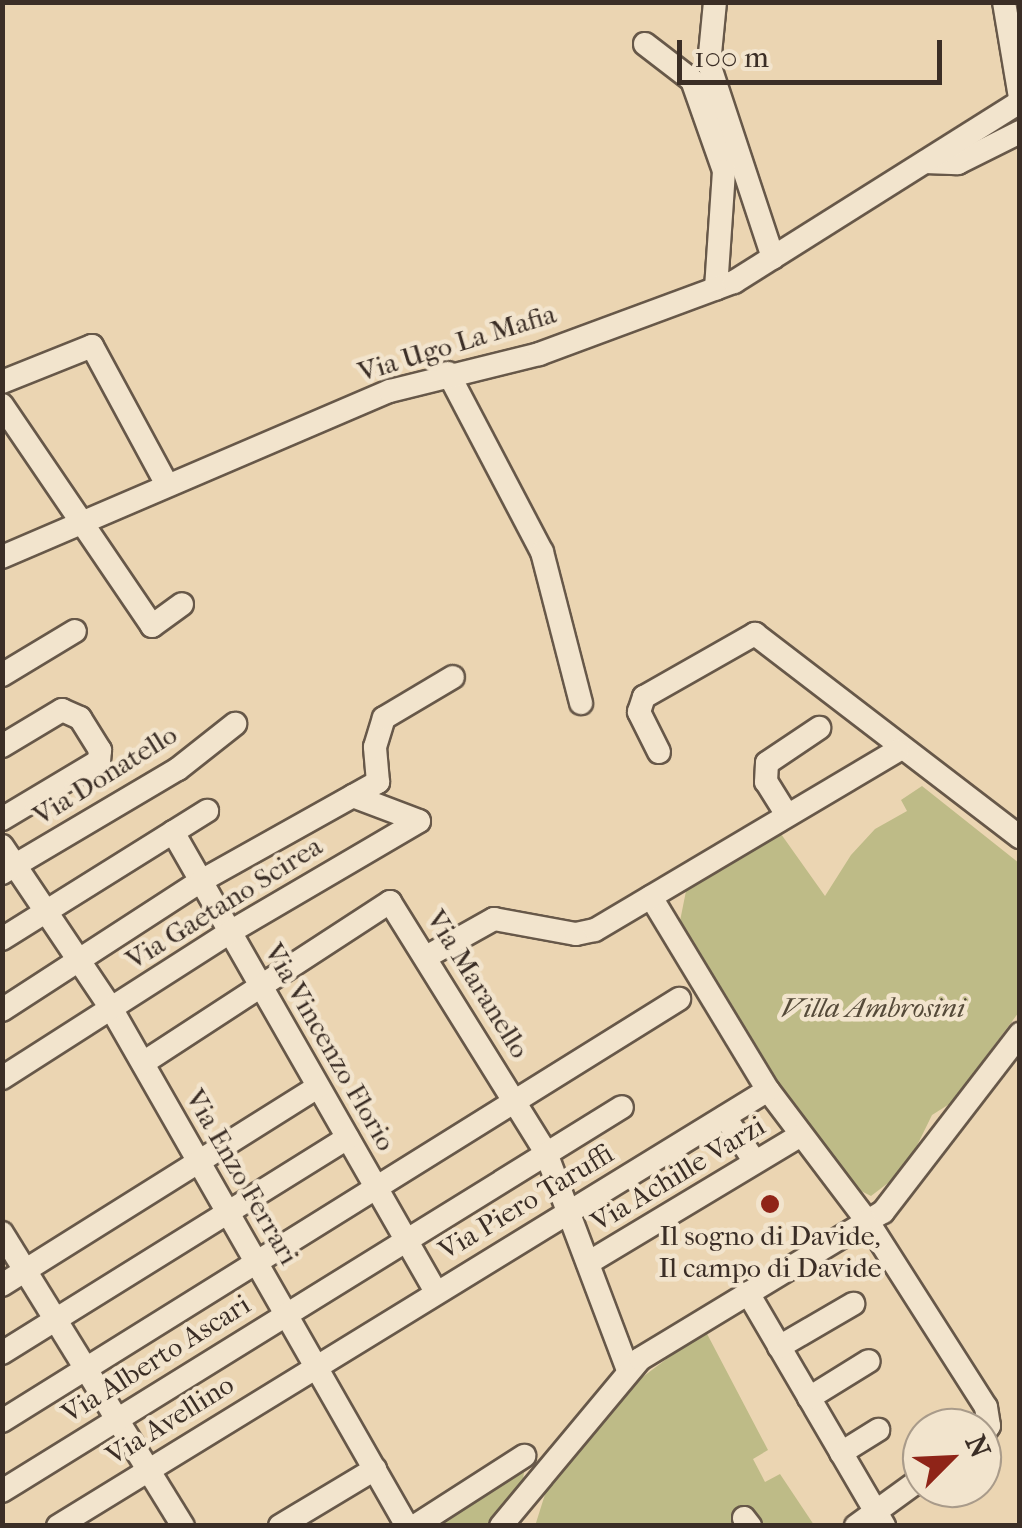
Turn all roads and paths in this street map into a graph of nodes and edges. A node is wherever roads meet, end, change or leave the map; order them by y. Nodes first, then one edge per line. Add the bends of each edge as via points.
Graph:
1 (715, 2) edge
2 (1004, 2) edge
3 (644, 44) dead end
4 (1020, 100) edge
5 (1020, 132) edge
6 (925, 162) junction
7 (773, 258) junction
8 (716, 289) junction
9 (448, 373) junction
10 (2, 382) edge
11 (7, 421) edge
12 (166, 484) junction
13 (77, 520) junction
14 (2, 557) edge
15 (182, 604) dead end
16 (75, 631) dead end
17 (2, 675) edge
18 (454, 677) dead end
19 (581, 703) dead end
20 (236, 724) dead end
21 (819, 728) dead end
22 (2, 746) edge
23 (898, 750) junction
24 (659, 752) dead end
25 (352, 796) junction
26 (207, 810) dead end
27 (787, 815) junction
28 (2, 819) edge
29 (173, 832) junction
30 (1020, 837) edge
31 (8, 861) edge
32 (201, 880) junction
33 (650, 897) junction
34 (48, 910) junction
35 (230, 932) junction
36 (2, 939) edge
37 (426, 958) junction
38 (80, 959) junction
39 (261, 986) junction
40 (680, 998) dead end
41 (111, 1008) junction
42 (2, 1010) edge
43 (1020, 1034) edge
44 (142, 1063) junction
45 (2, 1078) edge
46 (318, 1086) junction
47 (768, 1090) junction
48 (518, 1103) junction
49 (622, 1106) dead end
50 (725, 1116) junction
51 (798, 1136) junction
52 (348, 1138) junction
53 (546, 1153) junction
54 (199, 1162) junction
55 (755, 1162) junction
56 (377, 1189) junction
57 (228, 1212) junction
58 (570, 1212) junction
59 (868, 1222) junction
60 (2, 1233) edge
61 (406, 1240) junction
62 (257, 1263) junction
63 (588, 1263) junction
64 (26, 1270) junction
65 (2, 1285) edge
66 (436, 1292) junction
67 (748, 1293) junction
68 (853, 1304) dead end
69 (286, 1314) junction
70 (56, 1319) junction
71 (779, 1346) junction
72 (2, 1353) edge
73 (869, 1362) dead end
74 (314, 1364) junction
75 (86, 1368) junction
76 (628, 1370) junction
77 (809, 1398) junction
78 (986, 1408) edge
79 (117, 1418) junction
80 (2, 1421) edge
81 (878, 1430) dead end
82 (842, 1454) junction
83 (524, 1456) dead end
84 (148, 1469) junction
85 (375, 1470) junction
86 (2, 1491) edge
87 (902, 1495) edge
88 (872, 1521) edge
89 (176, 1523) edge
90 (58, 1526) edge
91 (280, 1526) edge
92 (411, 1526) edge
93 (500, 1526) edge

1 - 7 street via 710,64
2 - 4 street
3 - 8 street via 692,80 724,171
4 - 6 street, Via Ugo La Mafia
5 - 6 street via 958,162
6 - 7 street, Via Ugo La Mafia
7 - 8 street, Via Ugo La Mafia
8 - 9 street, Via Ugo La Mafia via 539,354
9 - 12 street, Via Ugo La Mafia
9 - 19 street via 542,552
10 - 12 street via 92,346
11 - 13 street
12 - 13 street, Via Ugo La Mafia
13 - 14 street, Via Ugo La Mafia
13 - 15 street via 152,626
16 - 17 street
18 - 25 street via 384,718 375,747 378,782
20 - 31 street, Via Donatello via 178,769
21 - 27 street via 767,763 766,782
22 - 28 street via 62,710 80,718 100,750 99,761
23 - 24 street via 756,634 644,697 640,712
23 - 27 street
23 - 30 street
25 - 32 street
25 - 35 street, Via Gaetano Scirea via 418,821
26 - 29 street
27 - 33 street
29 - 32 street, Via Vincenzo Florio
29 - 34 street
31 - 34 street, Via Enzo Ferrari
32 - 35 street, Via Vincenzo Florio
32 - 38 street
33 - 37 street via 576,934 484,921
33 - 47 street
34 - 36 street
34 - 38 street, Via Enzo Ferrari
35 - 39 street, Via Vincenzo Florio
35 - 41 street, Via Gaetano Scirea
37 - 39 street, Via Maranello via 390,902
37 - 48 street, Via Maranello
38 - 41 street, Via Enzo Ferrari
38 - 42 street
39 - 44 street, Via Maranello
39 - 46 street, Via Vincenzo Florio
40 - 48 street
41 - 44 street, Via Enzo Ferrari
41 - 45 street, Via Gaetano Scirea
43 - 59 street via 894,1198
44 - 54 street, Via Enzo Ferrari
46 - 52 street, Via Vincenzo Florio
46 - 54 street
47 - 50 street, Via Piero Taruffi
47 - 51 street
48 - 53 street, Via Maranello
48 - 56 street
49 - 53 street, Via Alberto Ascari
50 - 55 street
50 - 58 street, Via Piero Taruffi
51 - 55 street, Via Achille Varzi
51 - 59 street
52 - 56 street, Via Vincenzo Florio
52 - 57 street
53 - 58 street, Via Maranello
53 - 61 street, Via Alberto Ascari
54 - 57 street, Via Enzo Ferrari
54 - 64 street
55 - 63 street, Via Achille Varzi
56 - 61 street, Via Vincenzo Florio
56 - 62 street
57 - 62 street, Via Enzo Ferrari
57 - 70 street
58 - 63 street, Via Maranello
58 - 66 street, Via Piero Taruffi
59 - 67 street
59 - 78 street
60 - 64 street
61 - 66 street, Via Vincenzo Florio
61 - 69 street, Via Alberto Ascari
62 - 69 street, Via Enzo Ferrari
62 - 75 street
63 - 76 street, Via Maranello
64 - 65 street
64 - 70 street
66 - 74 street, Via Piero Taruffi
67 - 71 street
67 - 76 street
68 - 71 street
69 - 74 street, Via Enzo Ferrari
69 - 79 street, Via Alberto Ascari
70 - 72 street
70 - 75 street
71 - 77 street
73 - 77 street
74 - 84 street, Via Avellino
74 - 85 street, Via Enzo Ferrari
75 - 79 street
75 - 80 street
76 - 93 street
77 - 82 street
79 - 84 street
79 - 86 street, Via Alberto Ascari
81 - 82 street
82 - 88 street
83 - 92 street
84 - 89 street
84 - 90 street, Via Avellino
85 - 91 street
85 - 92 street, Via Enzo Ferrari
87 - 88 street

